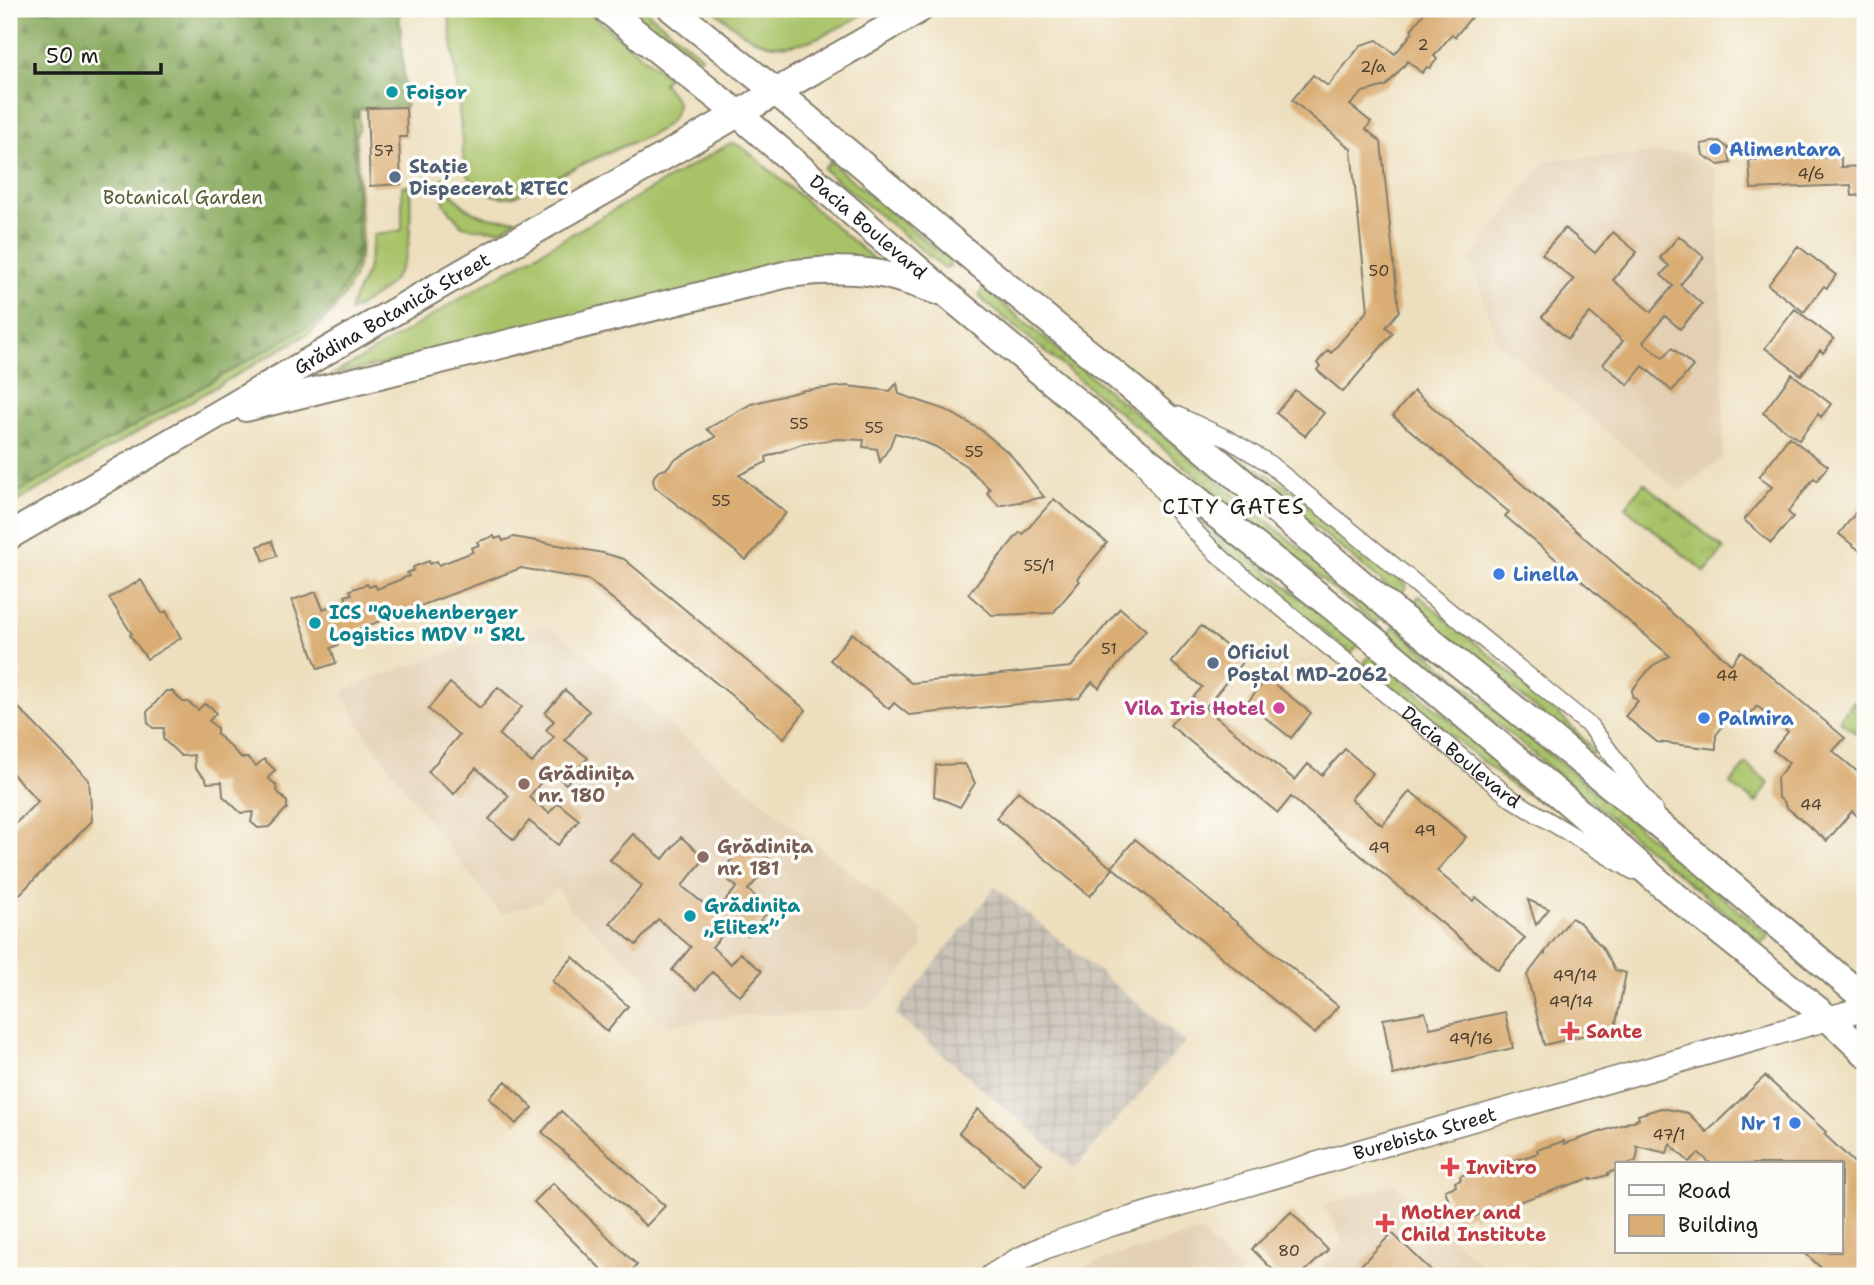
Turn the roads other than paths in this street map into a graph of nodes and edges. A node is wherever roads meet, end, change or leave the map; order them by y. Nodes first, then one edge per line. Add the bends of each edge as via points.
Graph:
1 (606, 9) edge
2 (672, 9) edge
3 (920, 9) edge
4 (775, 91) junction
5 (737, 113) junction
6 (981, 265) junction
7 (949, 296) junction
8 (214, 416) junction
9 (1131, 447) junction
10 (9, 536) edge
11 (1668, 890) junction
12 (1865, 999) edge
13 (1865, 1008) edge
14 (1829, 1019) junction
15 (1865, 1053) edge
16 (992, 1276) edge

1 - 5 main road, Dacia Boulevard
2 - 4 main road
3 - 4 main road, Grădina Botanică Street
4 - 5 main road, Grădina Botanică Street
4 - 6 main road
5 - 7 main road, Dacia Boulevard
5 - 8 main road, Grădina Botanică Street
6 - 7 main road
6 - 12 main road
7 - 8 main road via 881,274 829,270 788,274
7 - 9 main road, Dacia Boulevard
8 - 10 main road, Grădina Botanică Street
9 - 11 main road, Dacia Boulevard via 1373,639
9 - 11 street, Dacia Boulevard via 1201,540 1512,799
11 - 14 main road, Dacia Boulevard
13 - 14 main road, Burebista Street
14 - 15 main road, Dacia Boulevard
14 - 16 main road, Burebista Street via 1109,1225 1045,1247

